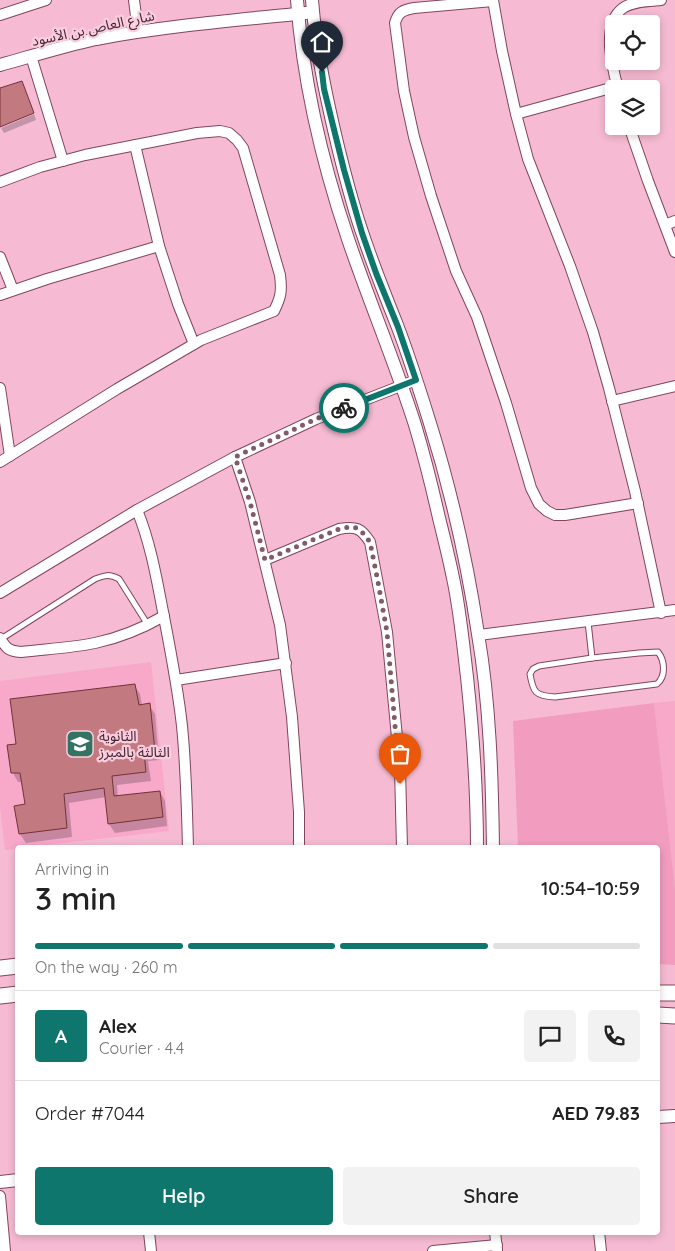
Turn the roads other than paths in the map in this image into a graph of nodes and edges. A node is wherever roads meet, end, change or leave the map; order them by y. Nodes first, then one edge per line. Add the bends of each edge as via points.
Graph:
1 (46, 0) edge
2 (134, 0) edge
3 (297, 0) edge
4 (661, 0) edge
5 (493, 1) edge
6 (313, 6) edge
7 (298, 14) junction
8 (0, 15) edge
9 (138, 32) junction
10 (31, 56) junction
11 (0, 66) edge
12 (616, 80) edge
13 (605, 91) edge
14 (516, 114) junction
15 (632, 135) edge
16 (135, 145) junction
17 (63, 161) junction
18 (0, 182) edge
19 (675, 221) edge
20 (665, 225) junction
21 (159, 246) junction
22 (675, 252) edge
23 (0, 258) edge
24 (13, 290) junction
25 (0, 295) edge
26 (194, 344) junction
27 (416, 380) junction
28 (402, 385) junction
29 (675, 386) edge
30 (0, 388) edge
31 (612, 401) junction
32 (10, 456) junction
33 (235, 457) junction
34 (0, 462) edge
35 (638, 503) junction
36 (137, 510) junction
37 (265, 560) junction
38 (0, 593) edge
39 (675, 610) edge
40 (661, 612) junction
41 (164, 616) junction
42 (588, 622) junction
43 (148, 625) junction
44 (479, 635) junction
45 (0, 638) edge
46 (592, 658) junction
47 (286, 664) junction
48 (176, 680) junction
49 (188, 845) edge
50 (299, 845) edge
51 (402, 845) edge
52 (477, 845) edge
53 (493, 845) edge
54 (15, 966) edge
55 (0, 968) edge
56 (660, 993) edge
57 (675, 993) edge
58 (15, 994) edge
59 (0, 996) edge
60 (660, 1015) edge
61 (675, 1016) edge
62 (675, 1116) edge
63 (660, 1118) edge
64 (15, 1180) edge
65 (0, 1182) edge
66 (0, 1196) edge
67 (149, 1235) edge
68 (495, 1235) edge
69 (599, 1235) edge
70 (497, 1248) edge
71 (5, 1251) edge
72 (151, 1251) edge
73 (433, 1251) edge
74 (601, 1251) edge

1 - 8 street
2 - 9 street
3 - 7 street
4 - 12 street via 636,2 616,15 610,39
5 - 14 street
5 - 35 street via 414,8 397,15 403,81 414,137 431,196 456,271 477,317 531,488 539,504 555,515 565,515
6 - 7 street, شارع العاص بن الأسود
6 - 27 street via 324,89 348,188
7 - 9 street, شارع العاص بن الأسود
7 - 28 street via 309,92 334,191
9 - 10 street, شارع العاص بن الأسود
10 - 11 street, شارع العاص بن الأسود
10 - 17 street
13 - 14 street
14 - 31 street via 528,159 570,266
15 - 20 street
16 - 17 street
16 - 21 street
16 - 26 street via 197,132 220,131 229,133 243,148 282,290 274,311
17 - 18 street
19 - 20 street
20 - 22 street
21 - 24 street
21 - 26 street
23 - 24 street
24 - 25 street
26 - 32 street
27 - 28 street
27 - 44 street via 457,522
28 - 33 street via 316,419
28 - 52 street via 430,478 463,636 476,778
29 - 31 street
30 - 32 street
31 - 35 street
32 - 34 street
33 - 36 street
33 - 37 street
35 - 40 street
36 - 38 street
36 - 41 street via 149,543
37 - 47 street
37 - 51 street via 350,527 357,528 370,542 388,641 400,768
39 - 40 street
40 - 42 street
41 - 43 street
41 - 48 street
42 - 44 street
42 - 46 lane
43 - 45 street via 96,643 21,652 6,648
43 - 45 lane via 119,580 105,575
44 - 53 street via 489,734
46 - 46 lane via 658,652 664,674 657,684 555,697 545,696 532,688 530,674 539,666
47 - 48 street
47 - 50 street
48 - 49 street via 185,766
54 - 55 main road
56 - 57 main road
58 - 59 main road
60 - 61 main road
62 - 63 street
64 - 65 street
66 - 71 street
67 - 72 street
68 - 70 street
69 - 74 street
70 - 73 street

